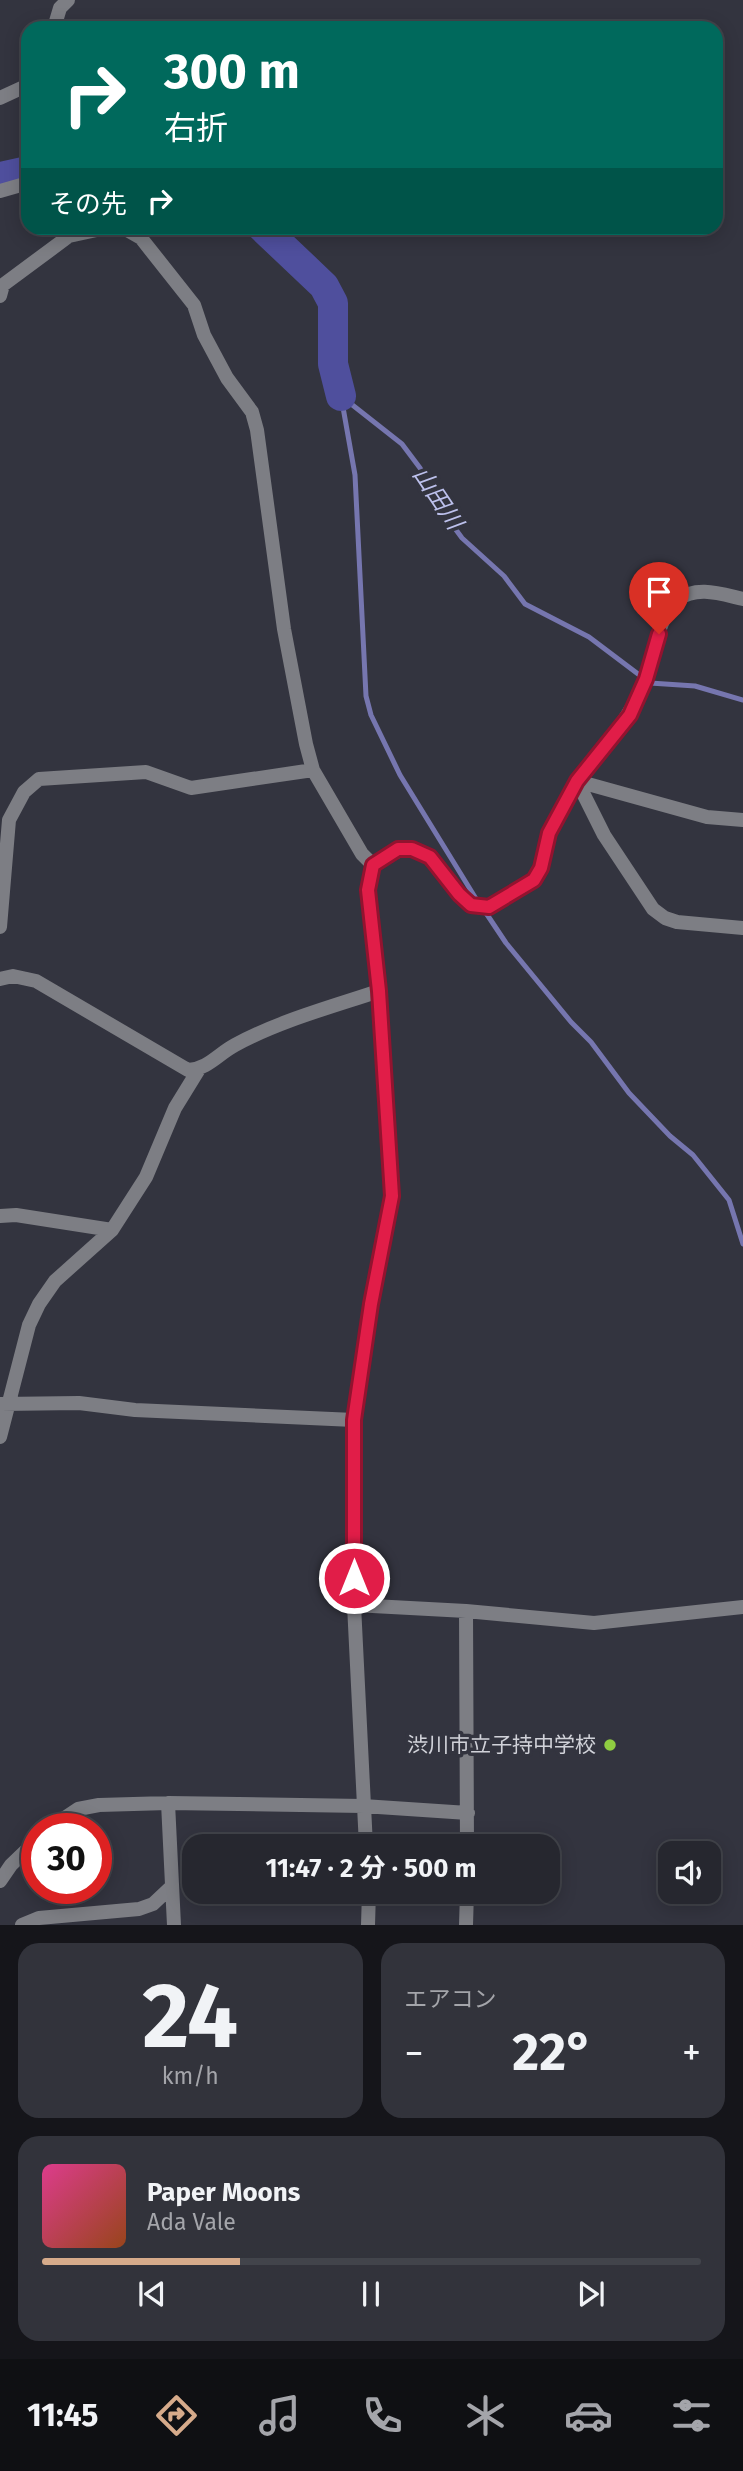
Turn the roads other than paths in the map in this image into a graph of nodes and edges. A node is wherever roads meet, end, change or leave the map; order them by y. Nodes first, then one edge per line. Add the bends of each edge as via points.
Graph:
1 (68, 0) edge
2 (56, 21) edge
3 (21, 88) edge
4 (0, 98) edge
5 (21, 185) edge
6 (0, 191) edge
7 (74, 235) edge
8 (136, 235) edge
9 (1, 288) edge
10 (743, 598) edge
11 (313, 770) junction
12 (577, 781) junction
13 (743, 820) edge
14 (373, 865) junction
15 (0, 927) edge
16 (743, 928) edge
17 (0, 979) edge
18 (379, 991) junction
19 (198, 1069) junction
20 (0, 1216) edge
21 (112, 1230) junction
22 (5, 1404) edge
23 (354, 1420) junction
24 (0, 1437) edge
25 (354, 1605) junction
26 (743, 1607) edge
27 (466, 1611) junction
28 (168, 1803) junction
29 (363, 1806) junction
30 (72, 1813) edge
31 (468, 1813) junction
32 (365, 1834) edge
33 (467, 1834) edge
34 (21, 1855) edge
35 (0, 1881) edge
36 (170, 1888) junction
37 (369, 1904) edge
38 (467, 1904) edge
39 (22, 1925) edge
40 (174, 1925) edge
41 (368, 1925) edge
42 (466, 1925) edge

1 - 2 street
3 - 4 street
5 - 6 street
7 - 9 street
8 - 11 street via 194,305 227,379 252,412 284,629
10 - 12 street via 703,591 675,601 666,612 630,715
11 - 14 street
11 - 15 street via 191,788 146,772 39,779 24,792 9,820
12 - 13 street via 707,817
12 - 14 street via 549,833 534,880 489,907 471,905 430,857 412,849 398,849
12 - 16 street via 604,835 653,909 677,922
14 - 18 street via 368,890
17 - 19 street via 13,976 36,981 188,1070
18 - 19 street via 234,1045
18 - 23 street via 392,1196
19 - 21 street via 174,1108 145,1177
20 - 21 street
21 - 22 street via 55,1281 39,1304
22 - 23 street via 79,1403 135,1410
22 - 24 street
23 - 25 street
25 - 27 street
25 - 29 street
26 - 27 street via 594,1623
27 - 31 street
28 - 29 street
28 - 30 street via 99,1805
28 - 36 street
29 - 31 street
29 - 32 street
31 - 33 street
34 - 35 street
36 - 39 street via 153,1904 139,1909 38,1918
36 - 40 street
37 - 41 street
38 - 42 street

